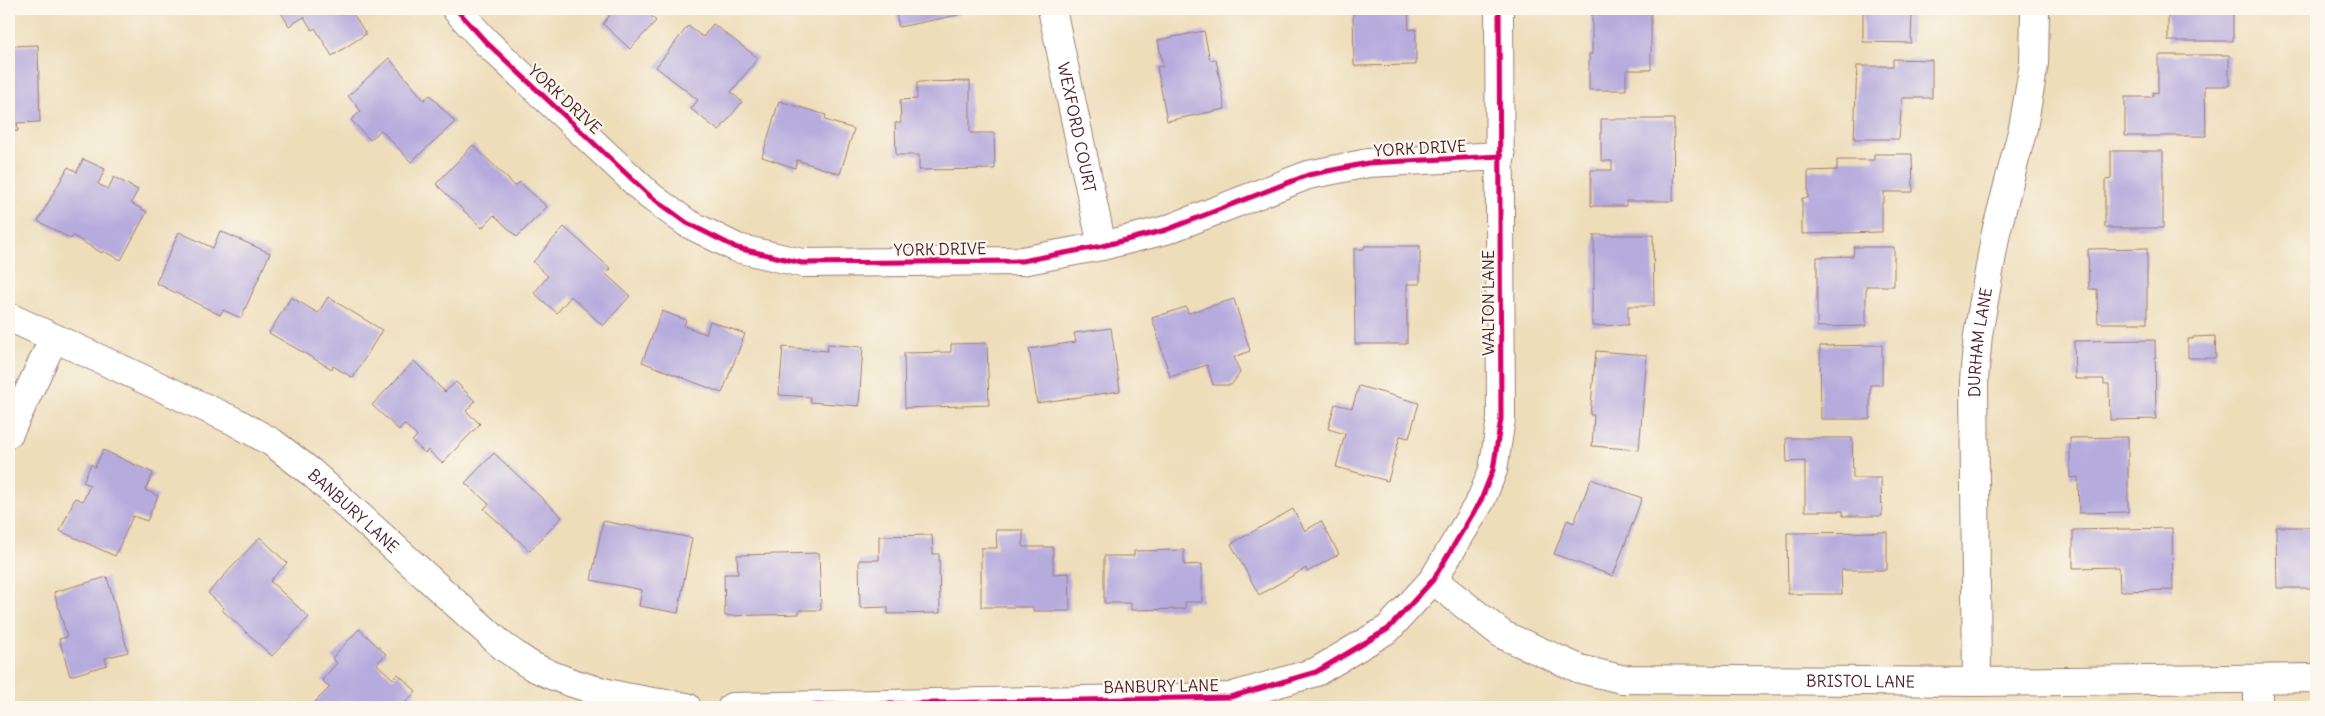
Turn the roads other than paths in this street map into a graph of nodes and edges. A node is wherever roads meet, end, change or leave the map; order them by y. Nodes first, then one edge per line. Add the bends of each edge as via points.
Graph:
1 (456, 9) edge
2 (1052, 9) edge
3 (1499, 9) edge
4 (2035, 9) edge
5 (1501, 156) junction
6 (1102, 246) junction
7 (9, 317) edge
8 (54, 338) junction
9 (9, 433) edge
10 (1433, 580) junction
11 (2316, 678) edge
12 (2258, 679) junction
13 (1977, 682) junction
14 (858, 706) edge
15 (687, 707) edge
16 (732, 707) edge
17 (2258, 707) edge

1 - 6 street, YORK DRIVE via 485,41 650,196 687,224 737,248 802,263 1022,261
2 - 6 street, WEXFORD COURT
3 - 5 street, WALTON LANE
4 - 13 street, DURHAM LANE via 2034,64 1996,232 1978,334 1974,380
5 - 6 street, YORK DRIVE via 1368,164 1308,175 1166,230
5 - 10 street, WALTON LANE via 1501,420 1493,470 1481,500
7 - 8 street, BANBURY LANE
8 - 9 street
8 - 15 street, BANBURY LANE via 234,421 273,443 312,473 505,648 534,667 578,684 639,701
10 - 13 street, BRISTOL LANE via 1503,635 1580,669 1621,680
10 - 14 street, BANBURY LANE via 1388,629 1316,672 1230,697
11 - 12 street, BRISTOL LANE
12 - 13 street, BRISTOL LANE
12 - 17 street
14 - 16 street, BANBURY LANE

